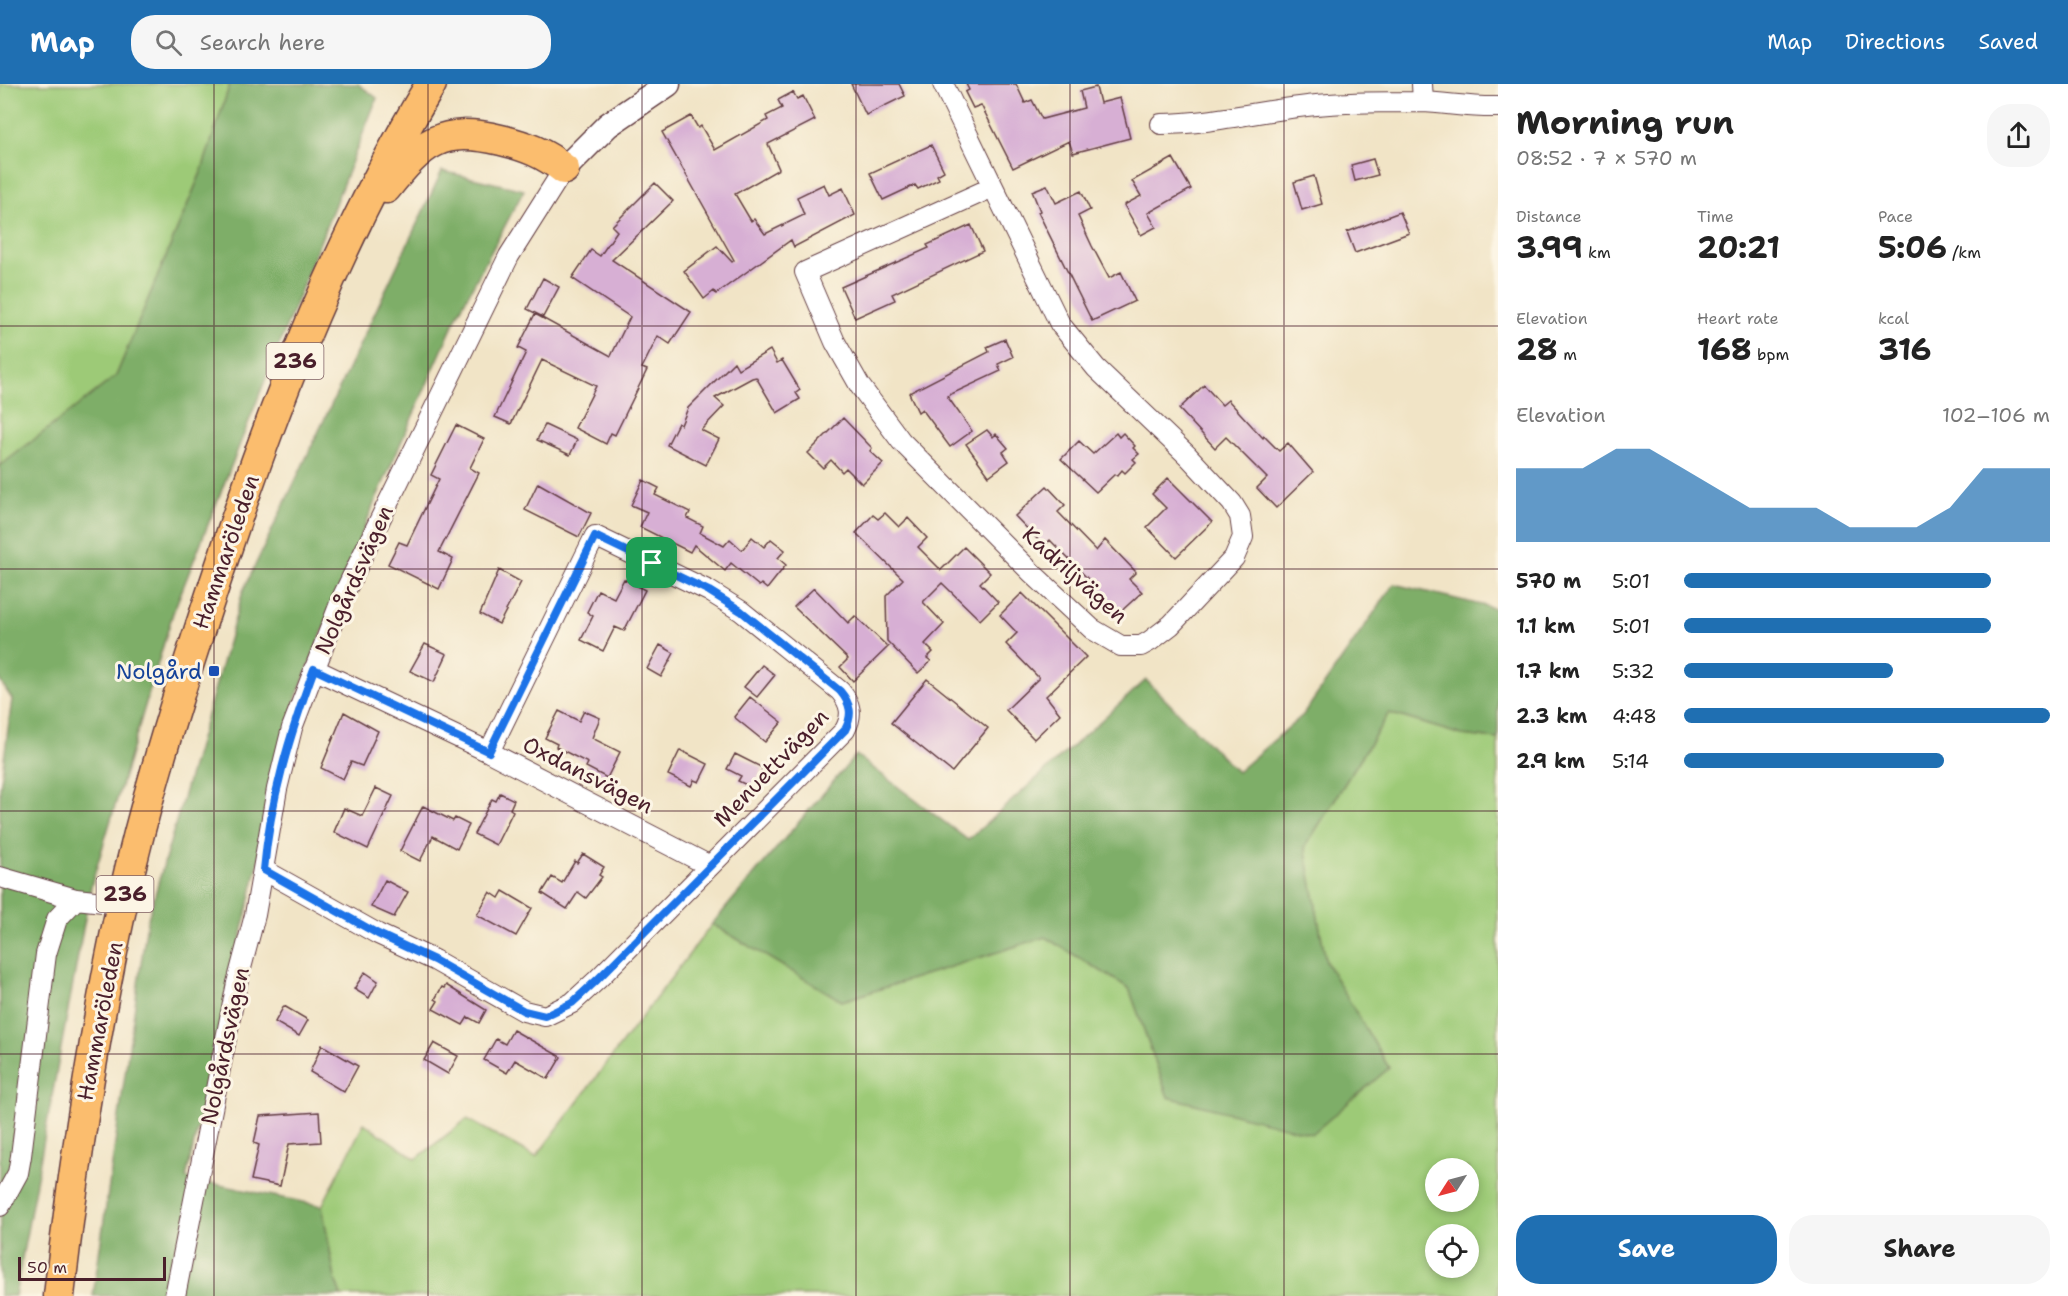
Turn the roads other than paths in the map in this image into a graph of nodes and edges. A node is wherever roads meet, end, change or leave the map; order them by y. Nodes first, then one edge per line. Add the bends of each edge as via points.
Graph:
1 (431, 84) edge
2 (668, 84) edge
3 (943, 84) edge
4 (1423, 93) edge
5 (1498, 107) edge
6 (1161, 124) dead end
7 (564, 169) junction
8 (993, 187) junction
9 (357, 223) junction
10 (314, 669) junction
11 (489, 752) junction
12 (708, 866) junction
13 (264, 870) junction
14 (0, 877) edge
15 (76, 899) junction
16 (122, 904) junction
17 (0, 1206) edge
18 (59, 1296) edge
19 (175, 1296) edge

1 - 9 main road, Hammaröleden / 236
2 - 7 street, Nolgårdsvägen via 608,125
3 - 8 street, Kadriljvägen
4 - 5 street via 1454,107
4 - 6 street via 1268,111 1195,124
7 - 9 main road, 236 via 529,147 473,134 454,134 418,154
7 - 10 street, Nolgårdsvägen via 509,255 363,555
8 - 8 street, Kadriljvägen via 805,272 860,386 920,461 1092,629 1121,646 1141,646 1171,625 1234,558 1243,537 1240,516 1188,456 1096,368 1060,324
9 - 16 main road, Hammaröleden / 236 via 282,390 241,503 167,733
10 - 11 street, Oxdansvägen
10 - 13 street, Nolgårdsvägen via 292,728
11 - 12 street, Oxdansvägen
11 - 12 street, Menuettvägen via 595,536 709,591 741,611 840,691 850,707 851,720 770,808
12 - 13 street, Menuettvägen via 580,995 545,1016 524,1011
13 - 19 street, Nolgårdsvägen via 237,983
14 - 15 street
15 - 16 street
15 - 17 street via 57,919 46,954 18,1173
16 - 18 main road, Hammaröleden / 236 via 93,1047

